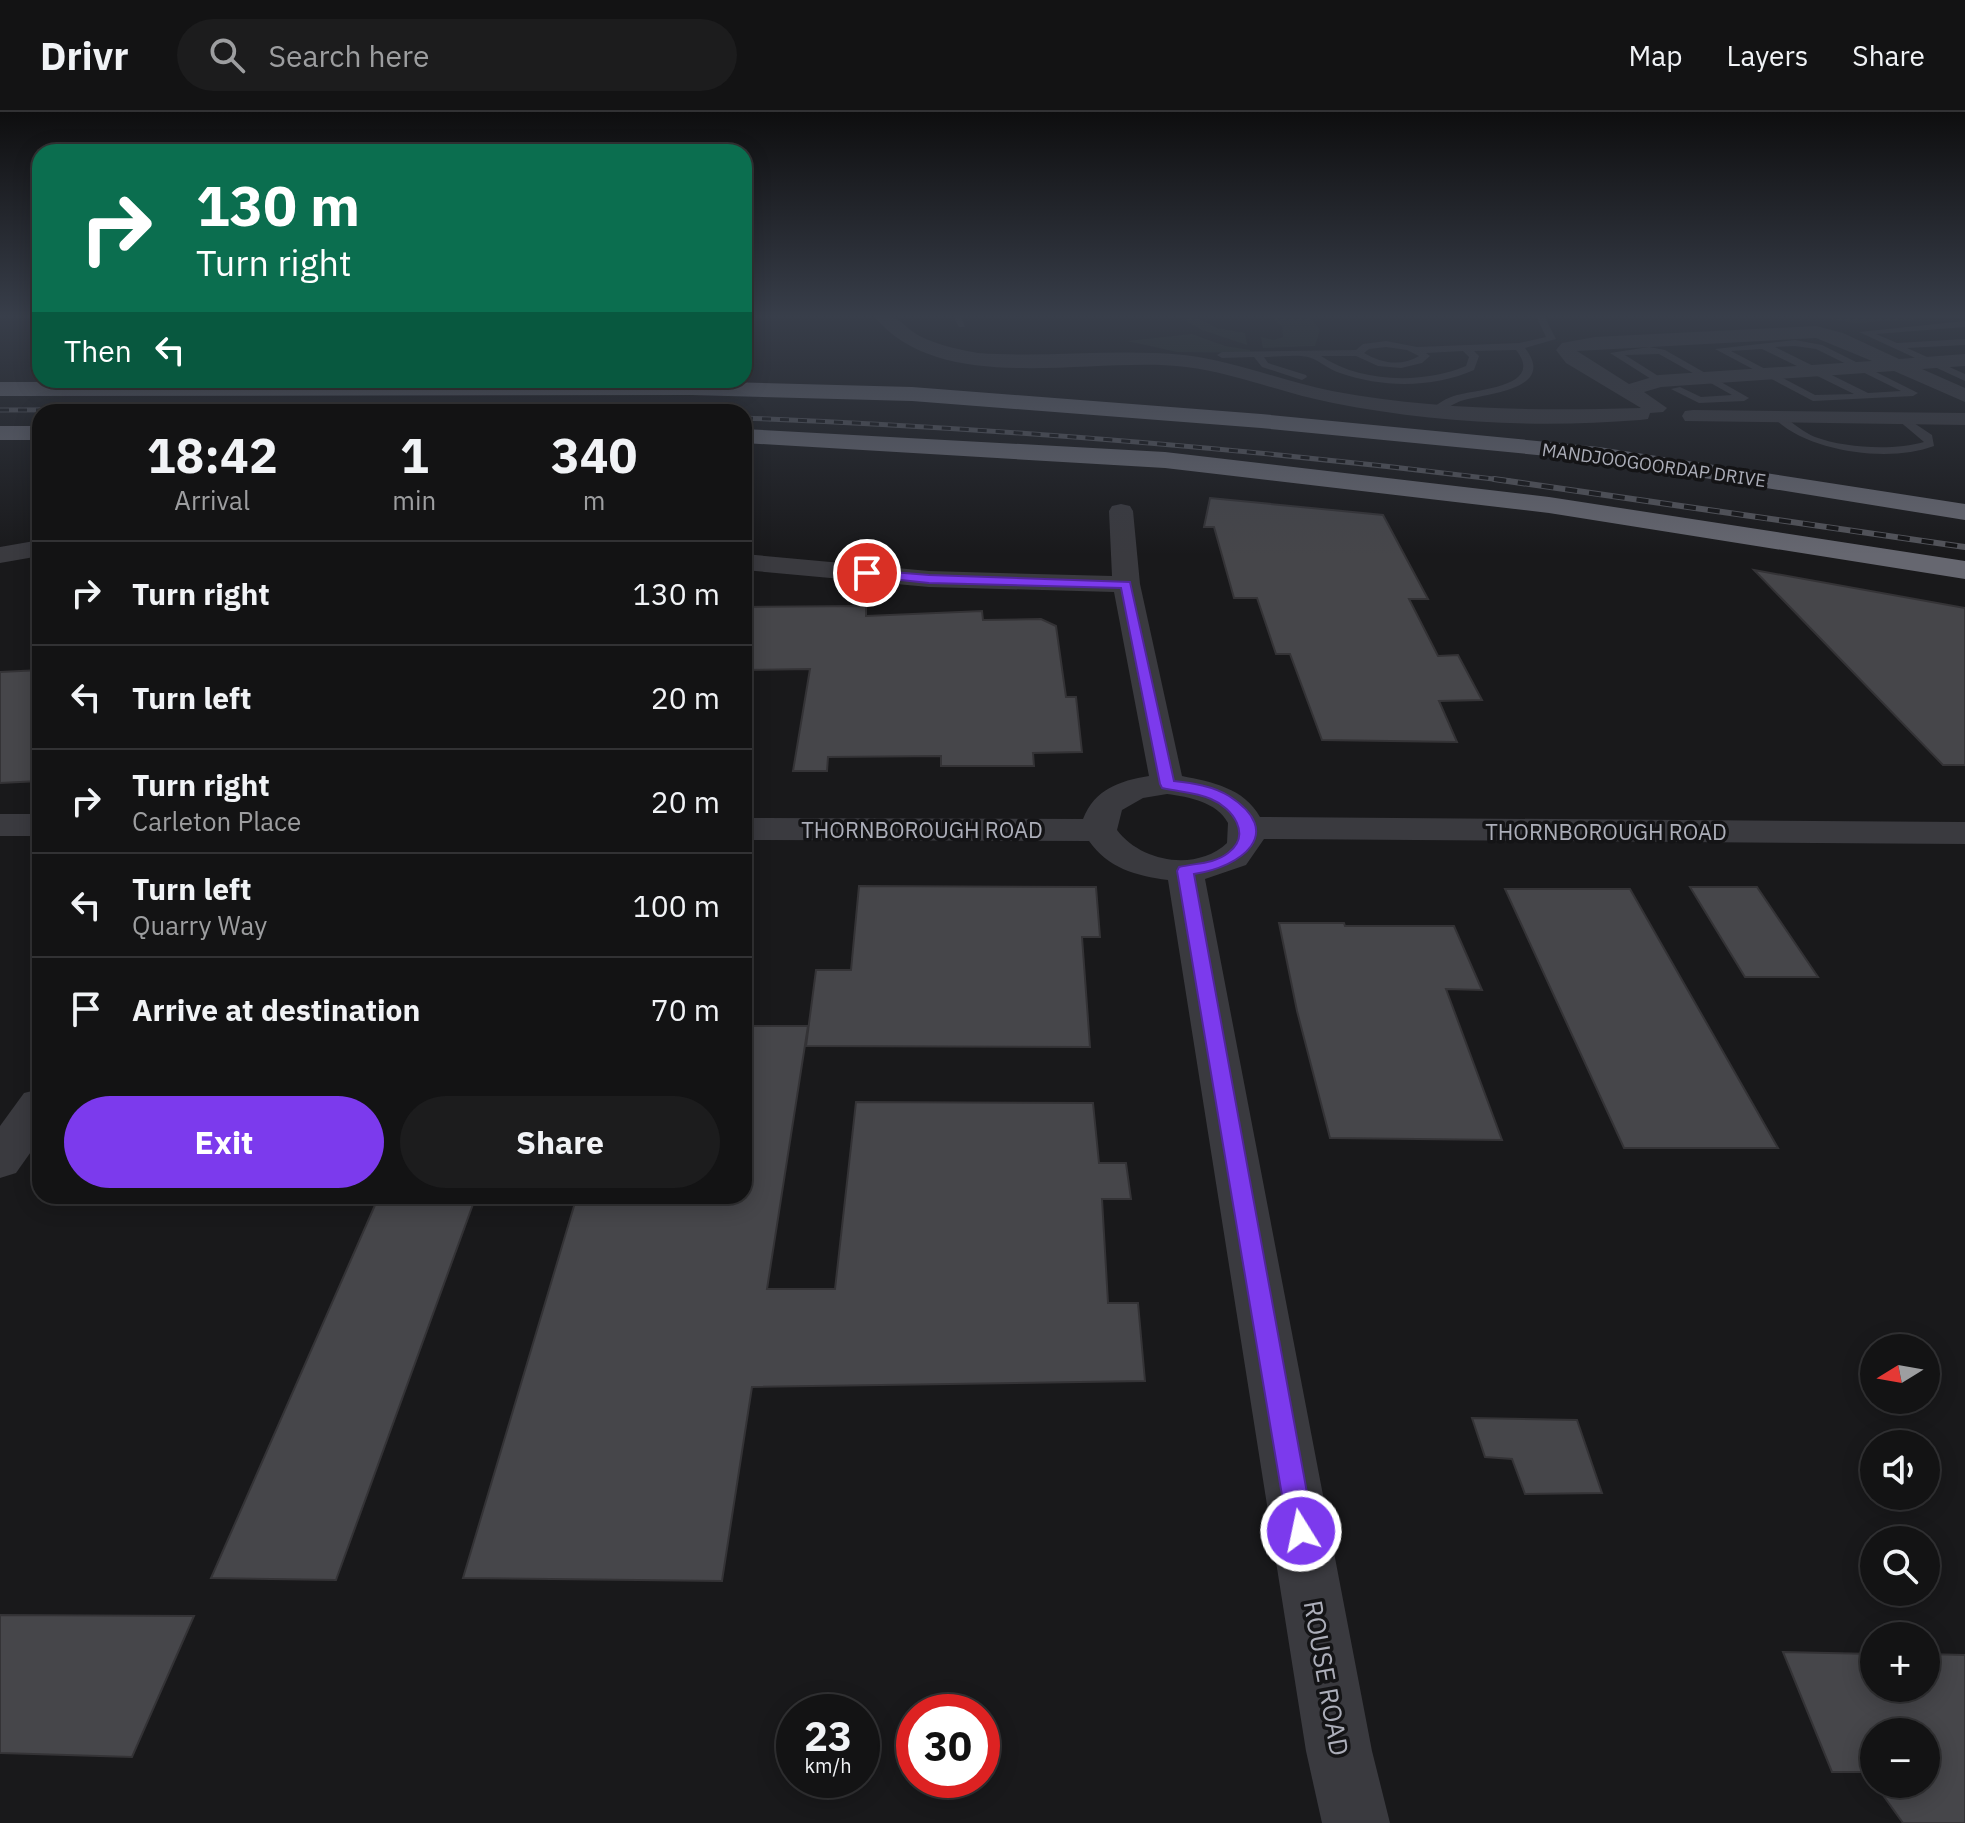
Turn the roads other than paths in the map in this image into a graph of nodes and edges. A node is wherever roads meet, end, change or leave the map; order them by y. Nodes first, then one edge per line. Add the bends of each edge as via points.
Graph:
1 (934, 396) edge
2 (1328, 396) edge
3 (1440, 396) edge
4 (1481, 396) edge
5 (1634, 396) edge
6 (1690, 396) edge
7 (1741, 396) edge
8 (1809, 396) edge
9 (1881, 396) edge
10 (1868, 397) joint
11 (1450, 408) junction
12 (1667, 418) junction
13 (1779, 418) junction
14 (1902, 418) junction
15 (1965, 419) edge
16 (0, 433) edge
17 (32, 433) edge
18 (752, 436) edge
19 (1121, 511) dead end
20 (1965, 512) edge
21 (32, 549) edge
22 (0, 555) edge
23 (752, 563) edge
24 (1965, 570) edge
25 (1126, 584) junction
26 (1167, 784) junction
27 (0, 825) edge
28 (32, 825) edge
29 (1248, 828) junction
30 (752, 829) edge
31 (1099, 830) junction
32 (1965, 833) edge
33 (1185, 871) junction
34 (32, 1116) edge
35 (0, 1160) edge
36 (1356, 1823) edge

1 - 20 highway, MANDJOOGOORDAP DRIVE via 1599,454
2 - 11 street
3 - 11 lane
4 - 11 lane
5 - 12 street
6 - 7 lane via 1699,400 1744,398
8 - 10 lane
9 - 10 lane
11 - 12 street via 1560,419
12 - 13 street
13 - 14 street
13 - 14 lane via 1824,443 1911,449 1930,444
14 - 15 street
16 - 17 highway
18 - 24 highway via 1165,460 1549,505
19 - 25 street
21 - 22 street
23 - 25 street via 929,579
25 - 26 street
26 - 29 street via 1221,797 1239,811
26 - 31 street via 1115,797 1101,812
27 - 28 street
29 - 32 street, THORNBOROUGH ROAD
29 - 33 street via 1246,844 1233,857
30 - 31 street, THORNBOROUGH ROAD
31 - 33 street via 1115,851 1147,866
33 - 36 street, ROUSE ROAD via 1339,1751
34 - 35 street

